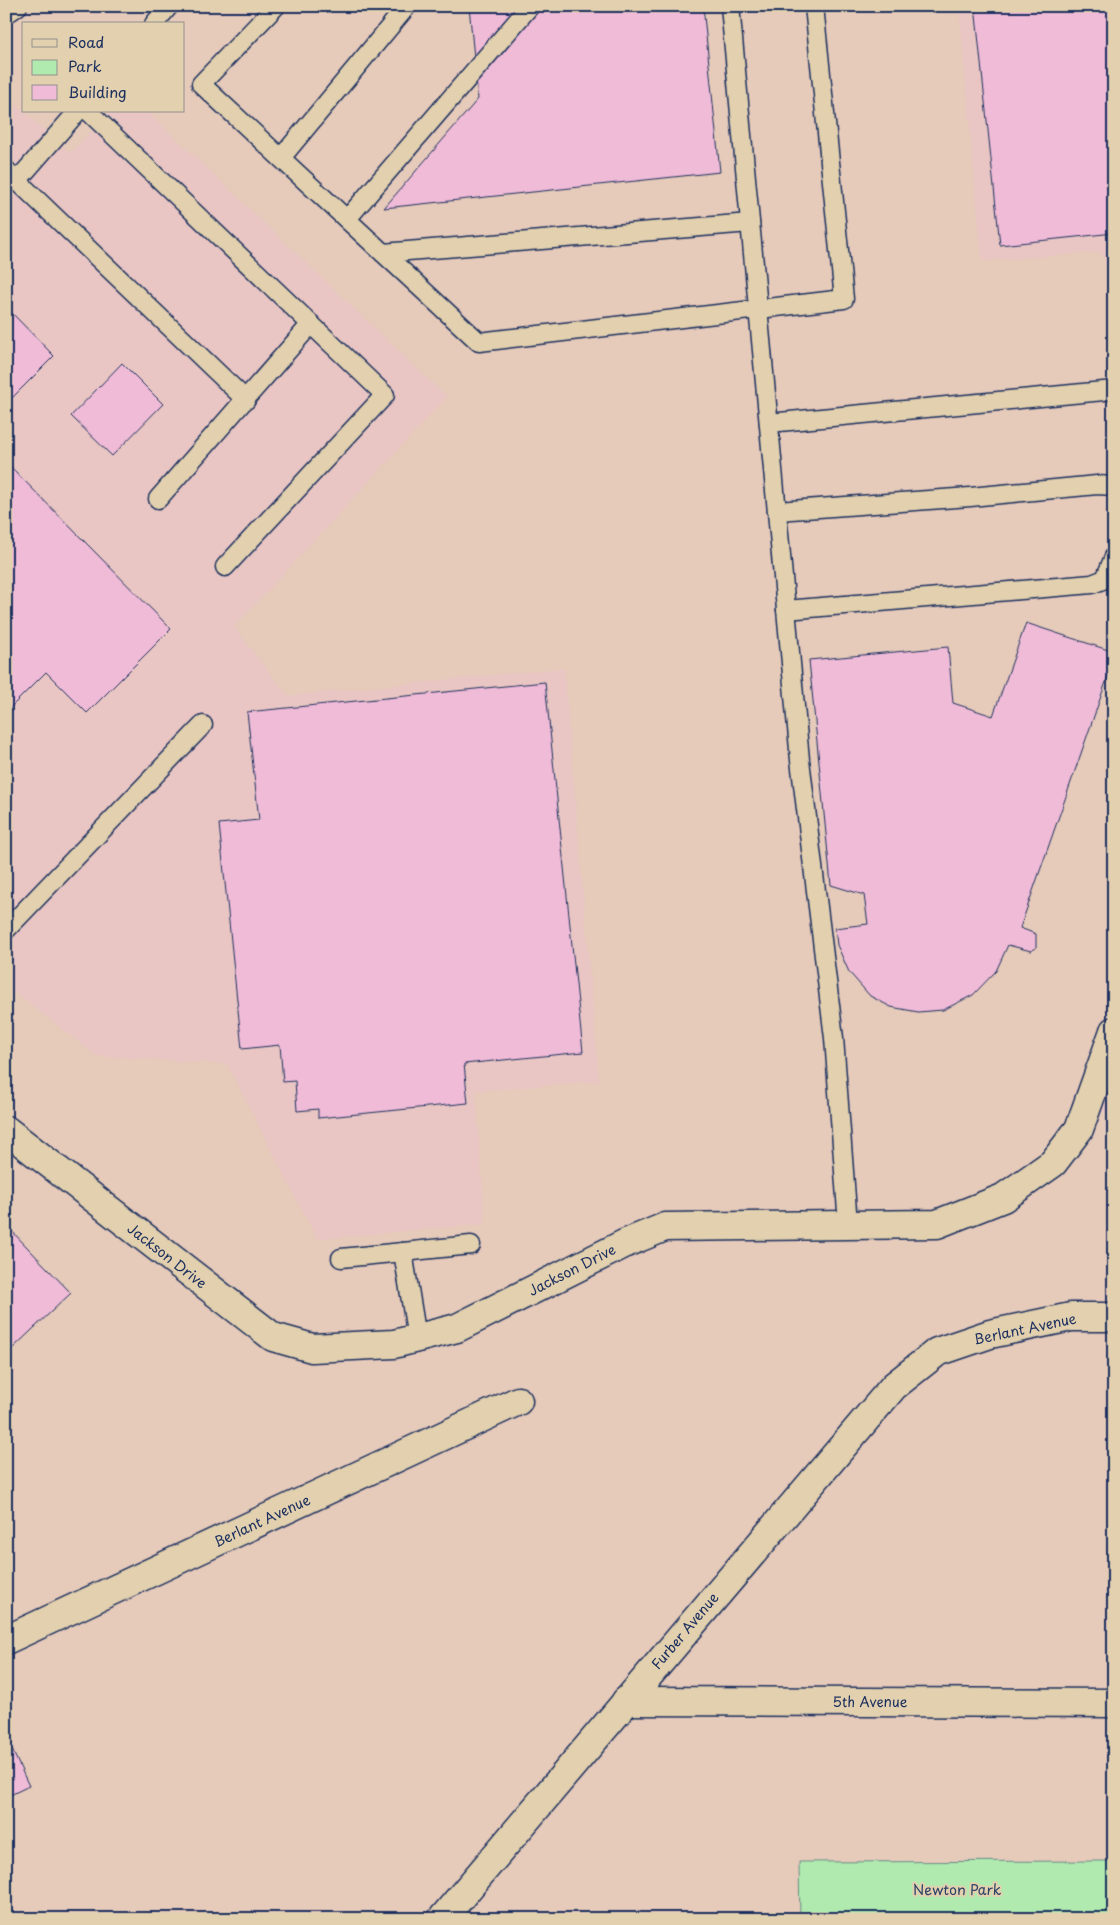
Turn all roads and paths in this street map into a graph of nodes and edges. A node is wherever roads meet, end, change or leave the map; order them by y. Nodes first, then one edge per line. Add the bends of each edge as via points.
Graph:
1 (18, 6) edge
2 (169, 6) edge
3 (276, 6) edge
4 (407, 6) edge
5 (530, 6) edge
6 (730, 6) edge
7 (814, 6) edge
8 (6, 10) edge
9 (156, 22) edge
10 (77, 112) edge
11 (89, 112) edge
12 (280, 158) junction
13 (12, 176) edge
14 (347, 219) junction
15 (750, 222) junction
16 (384, 253) junction
17 (758, 310) junction
18 (312, 324) junction
19 (1114, 390) edge
20 (246, 400) junction
21 (769, 423) junction
22 (1114, 486) edge
23 (158, 499) dead end
24 (777, 511) junction
25 (1114, 558) edge
26 (225, 567) dead end
27 (786, 610) junction
28 (204, 726) dead end
29 (6, 930) edge
30 (1114, 1031) edge
31 (6, 1130) edge
32 (848, 1225) junction
33 (471, 1246) dead end
34 (403, 1252) junction
35 (341, 1258) dead end
36 (1114, 1318) edge
37 (417, 1338) junction
38 (937, 1352) joint
39 (518, 1401) dead end
40 (6, 1640) edge
41 (626, 1701) junction
42 (1114, 1702) edge
43 (442, 1919) edge

1 - 8 lane via 11,11
2 - 9 lane
3 - 12 lane via 201,84
4 - 12 lane
5 - 14 lane
6 - 15 lane
7 - 17 lane via 844,300
10 - 13 lane
11 - 18 lane
12 - 14 lane
13 - 20 lane
14 - 16 lane
15 - 16 lane
15 - 17 lane
16 - 17 lane via 479,342
17 - 21 lane
18 - 20 lane
18 - 26 lane via 386,395
19 - 21 lane
20 - 23 lane
21 - 24 lane
22 - 24 lane
24 - 27 lane
25 - 27 lane via 1105,579 1092,584
27 - 32 lane via 800,760 834,1038
28 - 29 lane
30 - 32 street, Jackson Drive via 1079,1128 1053,1163 1003,1198 937,1224
31 - 37 street, Jackson Drive via 272,1336 312,1348 394,1344
32 - 37 street, Jackson Drive via 665,1227 626,1243 458,1328
33 - 34 lane
34 - 35 lane
34 - 37 lane
36 - 38 street, Berlant Avenue via 1071,1317 990,1334
38 - 41 street, Furber Avenue via 894,1386
39 - 40 street, Berlant Avenue
41 - 42 street, 5th Avenue
41 - 43 street, Furber Avenue

